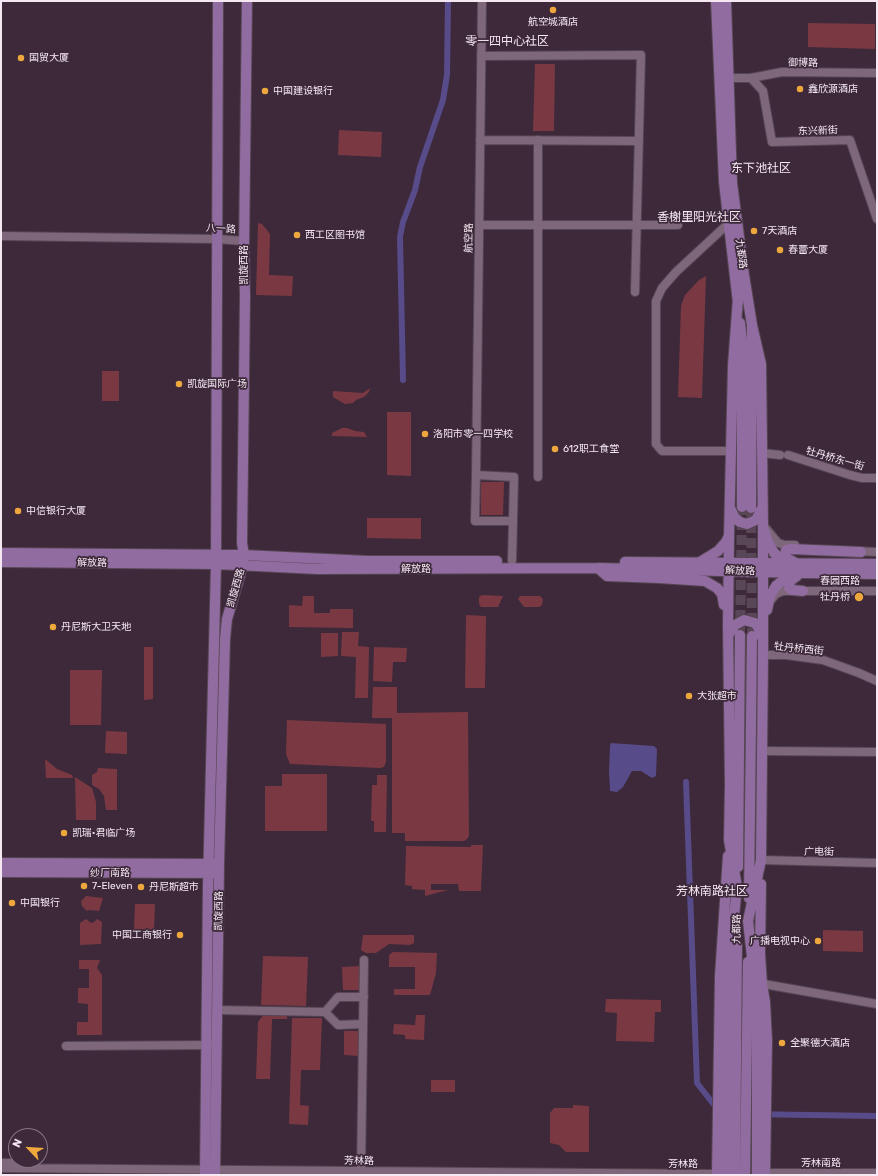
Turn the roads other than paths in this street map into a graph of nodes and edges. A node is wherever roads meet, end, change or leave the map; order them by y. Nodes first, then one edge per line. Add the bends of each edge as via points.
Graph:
1 (218, 1) edge
2 (247, 1) edge
3 (482, 1) edge
4 (716, 1) edge
5 (726, 1) edge
6 (481, 56) junction
7 (877, 73) edge
8 (728, 78) junction
9 (750, 78) junction
10 (480, 140) junction
11 (538, 140) junction
12 (639, 142) junction
13 (877, 219) edge
14 (730, 222) junction
15 (538, 224) junction
16 (678, 224) dead end
17 (479, 225) junction
18 (636, 225) junction
19 (1, 236) edge
20 (1, 240) edge
21 (217, 240) junction
22 (244, 241) junction
23 (635, 292) dead end
24 (738, 298) junction
25 (752, 325) junction
26 (731, 451) junction
27 (762, 453) junction
28 (476, 476) junction
29 (538, 477) dead end
30 (877, 478) edge
31 (730, 506) junction
32 (762, 507) junction
33 (513, 521) junction
34 (763, 525) junction
35 (729, 536) junction
36 (861, 552) junction
37 (877, 552) edge
38 (1, 553) edge
39 (216, 560) junction
40 (243, 560) junction
41 (512, 561) junction
42 (1, 562) edge
43 (700, 562) junction
44 (798, 564) junction
45 (877, 564) edge
46 (728, 567) junction
47 (598, 568) junction
48 (763, 568) junction
49 (830, 569) junction
50 (803, 574) junction
51 (877, 574) edge
52 (803, 591) junction
53 (877, 591) edge
54 (767, 606) junction
55 (728, 629) junction
56 (740, 635) tunnel mouth
57 (752, 636) tunnel mouth
58 (763, 650) junction
59 (877, 682) edge
60 (762, 751) junction
61 (877, 752) edge
62 (729, 840) junction
63 (761, 860) junction
64 (1, 862) edge
65 (877, 863) edge
66 (214, 868) junction
67 (1, 872) edge
68 (738, 887) junction
69 (748, 920) junction
70 (364, 960) dead end
71 (720, 976) junction
72 (758, 983) junction
73 (364, 997) junction
74 (877, 1004) edge
75 (217, 1010) junction
76 (325, 1012) junction
77 (363, 1024) junction
78 (212, 1045) junction
79 (66, 1046) dead end
80 (1, 1163) edge
81 (1, 1168) edge
82 (361, 1169) junction
83 (210, 1170) edge
84 (877, 1173) edge
85 (719, 1174) edge
86 (762, 1174) edge
87 (735, 1175) edge
88 (746, 1175) edge

1 - 21 main road, 凯旋西路
2 - 22 main road, 凯旋西路
3 - 6 street, 航空路
4 - 14 main road, 九都路 via 724,182
5 - 8 main road, 九都路
6 - 10 street, 航空路
6 - 12 street via 641,55
7 - 9 street, 御博路 via 782,72
8 - 9 street, 御博路
8 - 25 main road, 九都路 via 732,183
9 - 13 street, 东兴新街 via 763,91 772,142 850,140
10 - 11 street
10 - 17 street, 航空路
11 - 12 street
11 - 15 street
12 - 18 street
14 - 24 main road, 九都路
14 - 26 street via 676,272 662,288 656,301 656,444 662,451
15 - 17 street
15 - 18 street
15 - 29 street
16 - 18 street
17 - 28 street, 航空路
18 - 23 street
19 - 21 street, 八一路
20 - 21 street, 八一路
21 - 22 street, 八一路
21 - 39 main road, 凯旋西路
22 - 40 main road, 凯旋西路
24 - 25 main road, 九都路 via 742,340 746,507
24 - 26 main road
25 - 27 main road via 761,364
26 - 31 main road
27 - 30 street, 牡丹桥东一街 via 784,455 862,478
27 - 32 main road
28 - 33 street via 514,477
28 - 33 street, 航空路 via 475,521
31 - 32 main road via 735,518 747,524 756,520
31 - 35 main road
32 - 34 main road
33 - 41 street
34 - 36 street via 778,543 785,545 820,546
34 - 44 main road via 774,553 783,560
34 - 48 main road
35 - 43 main road via 718,552
35 - 46 main road
36 - 37 street
36 - 44 main road via 786,550 785,556
38 - 39 main road, 解放路
39 - 40 main road, 解放路
39 - 42 main road, 解放路
39 - 66 main road, 凯旋西路
40 - 41 main road, 解放路
40 - 47 main road, 解放路 via 368,569
40 - 66 main road, 凯旋西路 via 227,620 225,639
41 - 43 main road, 解放路
43 - 46 main road, 解放路
44 - 48 main road, 解放路
44 - 49 main road, 解放路
45 - 49 main road
46 - 47 main road, 解放路
46 - 48 main road, 解放路
46 - 55 main road
47 - 55 main road via 607,576 705,581 722,594
48 - 50 main road, 解放路
48 - 58 main road
49 - 50 main road, 解放路
49 - 51 main road
50 - 52 main road via 794,578 789,588
50 - 54 main road via 786,578 776,586
52 - 53 street, 春园西路
52 - 54 street, 春园西路 via 783,591 776,594
54 - 58 main road
55 - 58 main road via 744,620 755,624
55 - 62 main road
56 - 68 main road, 九都路
57 - 69 main road, 九都路
58 - 59 street, 牡丹桥西街 via 786,656 822,660
58 - 60 main road
60 - 61 street
60 - 63 main road
62 - 68 main road
62 - 71 main road, 九都路
63 - 65 street, 广电街
63 - 69 main road
63 - 72 main road
64 - 66 main road, 纱厂南路
66 - 67 main road, 纱厂南路
66 - 75 main road, 凯旋西路
66 - 78 main road, 凯旋西路
68 - 71 main road
68 - 85 main road via 727,983
68 - 87 main road, 九都路
69 - 72 main road
69 - 88 main road, 九都路
70 - 73 street
71 - 85 main road, 九都路 via 717,1094
72 - 74 street
72 - 86 main road
72 - 86 main road via 765,1002 767,1042
73 - 76 street via 338,997
73 - 77 street
75 - 76 street
75 - 78 main road, 凯旋西路
76 - 77 street via 338,1025
77 - 82 street
78 - 79 street
78 - 83 main road, 凯旋西路
80 - 83 street, 芳林路
81 - 83 street, 芳林路
82 - 83 street, 芳林路
82 - 85 street, 芳林路
84 - 86 street, 芳林南路

